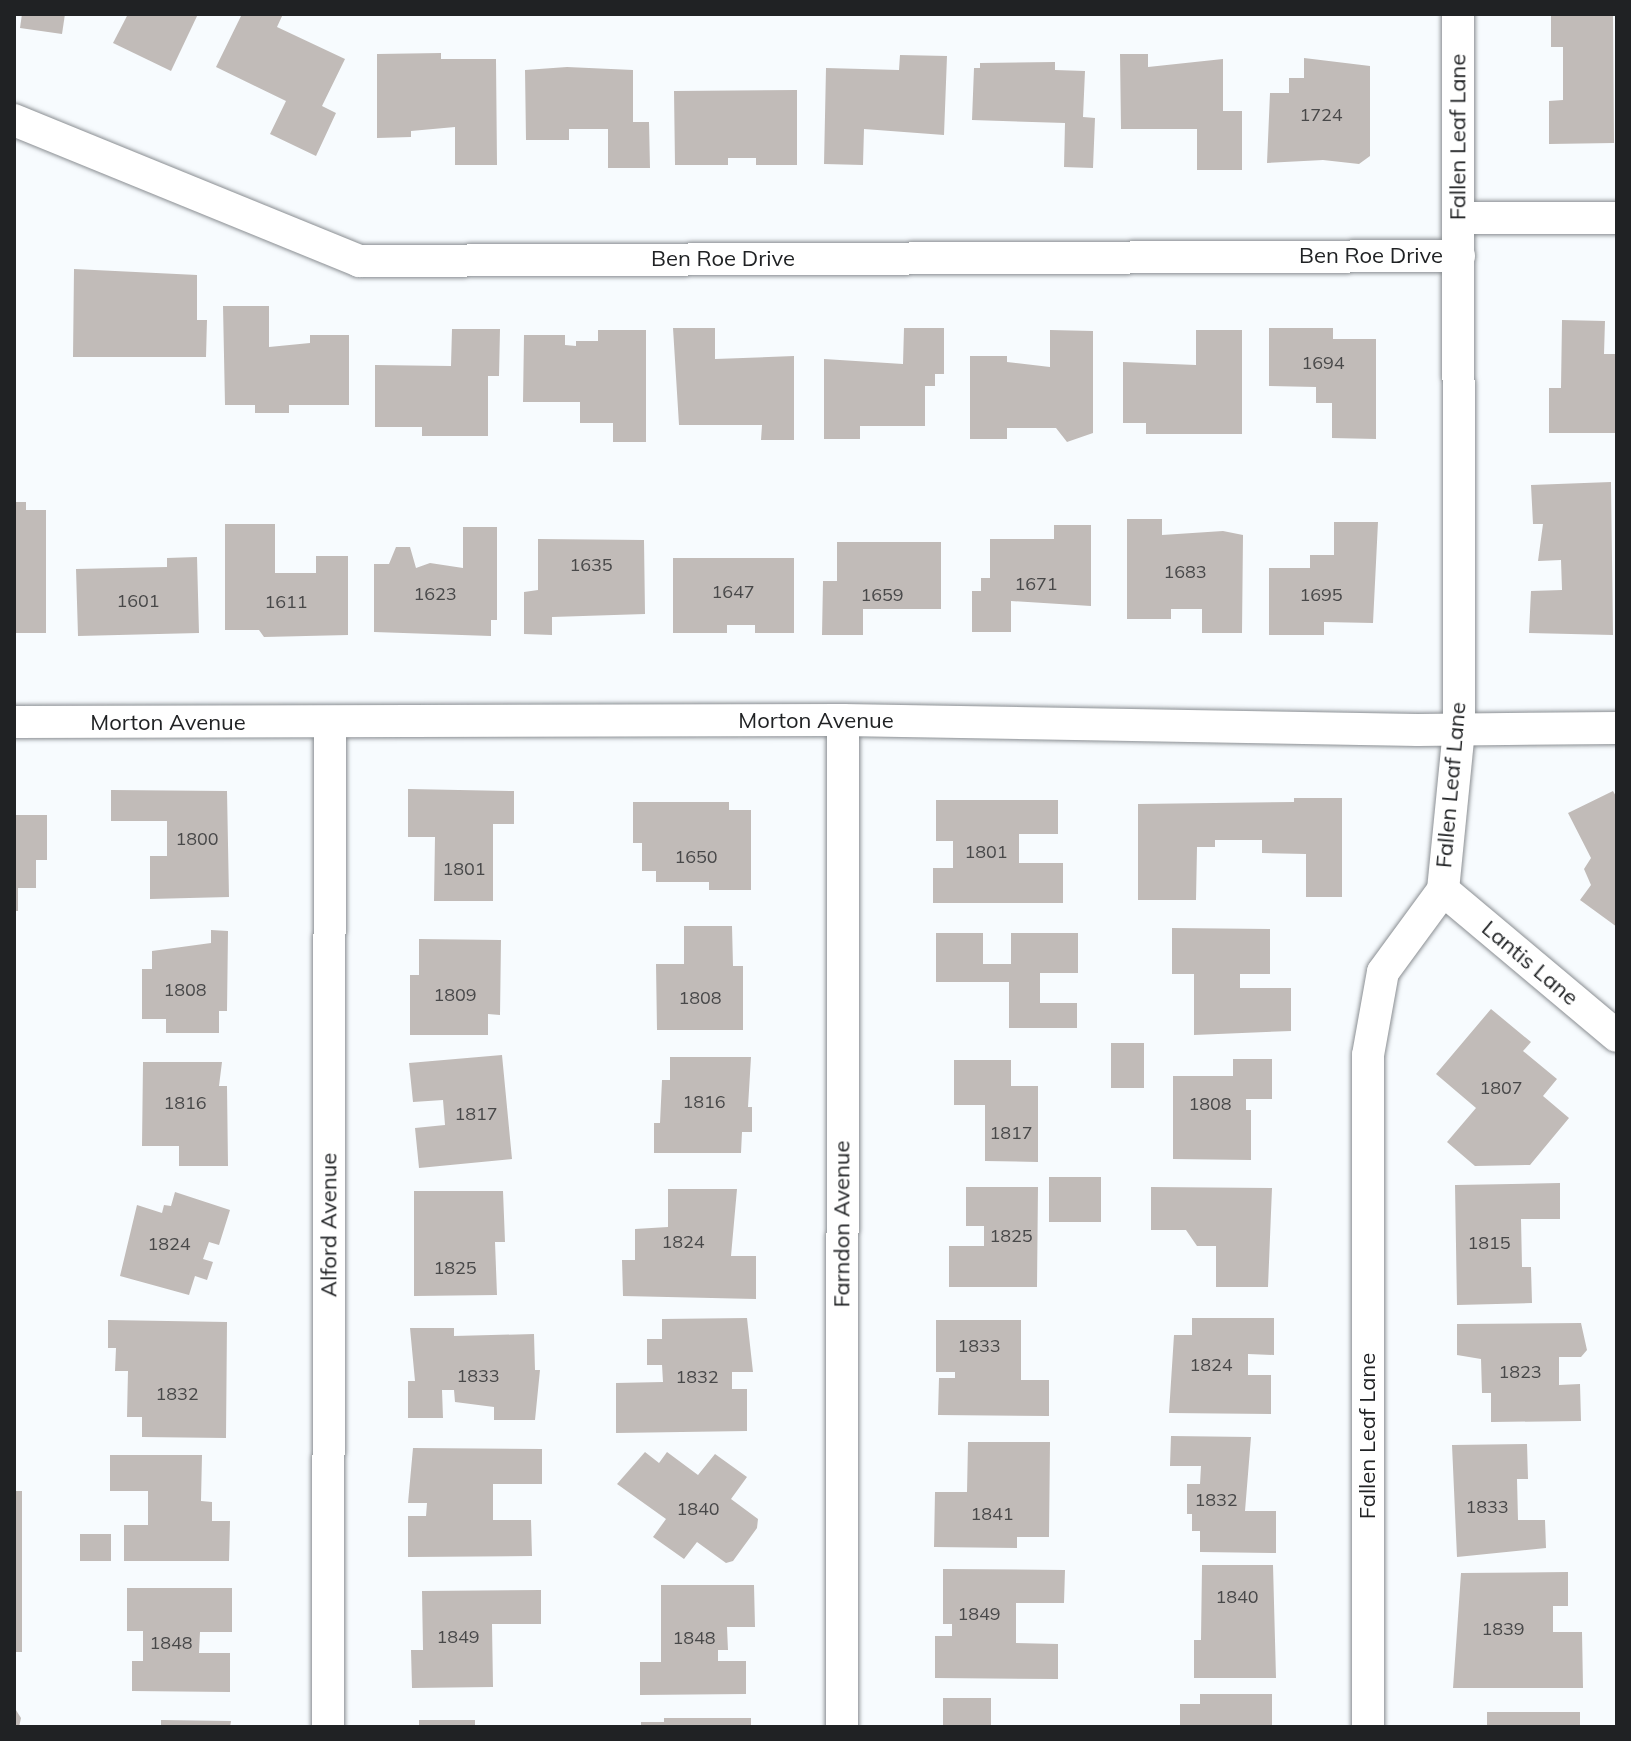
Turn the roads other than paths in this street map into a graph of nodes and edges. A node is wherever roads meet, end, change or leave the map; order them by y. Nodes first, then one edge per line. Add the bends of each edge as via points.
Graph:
1 (1458, 14) edge
2 (14, 120) edge
3 (1458, 218) junction
4 (1617, 218) edge
5 (1459, 256) junction
6 (843, 720) junction
7 (14, 722) edge
8 (330, 723) junction
9 (1617, 728) edge
10 (1459, 730) junction
11 (1443, 890) junction
12 (1617, 1036) edge
13 (328, 1727) edge
14 (842, 1727) edge
15 (1368, 1727) edge

1 - 3 street, Fallen Leaf Lane
2 - 5 street, Ben Roe Drive via 359,261
3 - 4 street
3 - 5 street, Fallen Leaf Lane
5 - 10 street, Fallen Leaf Lane
6 - 8 street, Morton Avenue
6 - 10 street, Morton Avenue
6 - 14 street, Farndon Avenue
7 - 8 street, Morton Avenue
8 - 13 street, Alford Avenue
9 - 10 street, Morton Avenue
10 - 11 street, Fallen Leaf Lane
11 - 12 street, Lantis Lane
11 - 15 street, Fallen Leaf Lane via 1383,972 1368,1055

